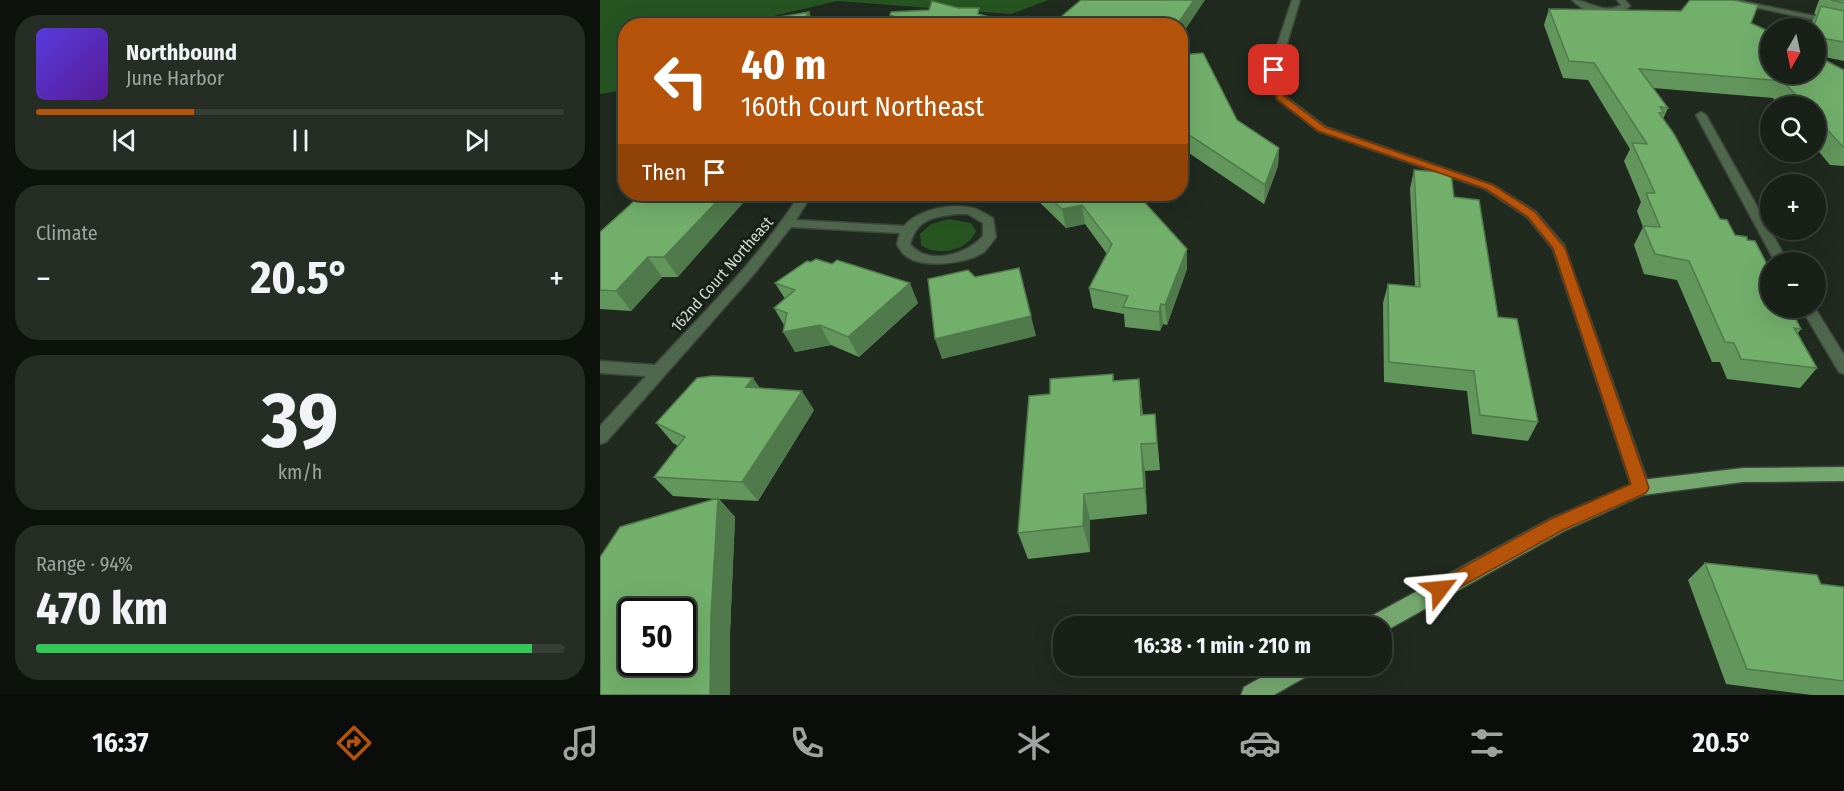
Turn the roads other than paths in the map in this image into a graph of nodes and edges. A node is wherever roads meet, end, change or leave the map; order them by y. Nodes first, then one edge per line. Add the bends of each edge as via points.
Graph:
1 (1296, 0) edge
2 (1576, 0) edge
3 (1621, 0) edge
4 (1724, 0) edge
5 (1748, 2) edge
6 (1844, 24) edge
7 (1701, 115) dead end
8 (802, 201) edge
9 (788, 223) junction
10 (907, 230) junction
11 (1776, 252) edge
12 (1814, 318) edge
13 (600, 367) edge
14 (1844, 368) edge
15 (657, 371) junction
16 (600, 437) edge
17 (1844, 474) edge
18 (1641, 488) junction
19 (1391, 616) edge
20 (1285, 676) edge
21 (1252, 695) edge

1 - 18 street via 1274,70 1280,97 1322,129 1489,187 1532,214 1559,248
2 - 3 street via 1586,7 1611,11 1626,6
4 - 5 street
5 - 6 street
7 - 11 street
8 - 9 street, 162nd Court Northeast
9 - 10 street
9 - 15 street, 162nd Court Northeast
10 - 10 street via 904,247 910,254 932,260 974,251 990,236 992,228 982,214 957,210 928,216
12 - 14 street
13 - 15 street
15 - 16 street, 162nd Court Northeast
17 - 18 main road via 1743,475
18 - 19 main road via 1557,525
20 - 21 main road

